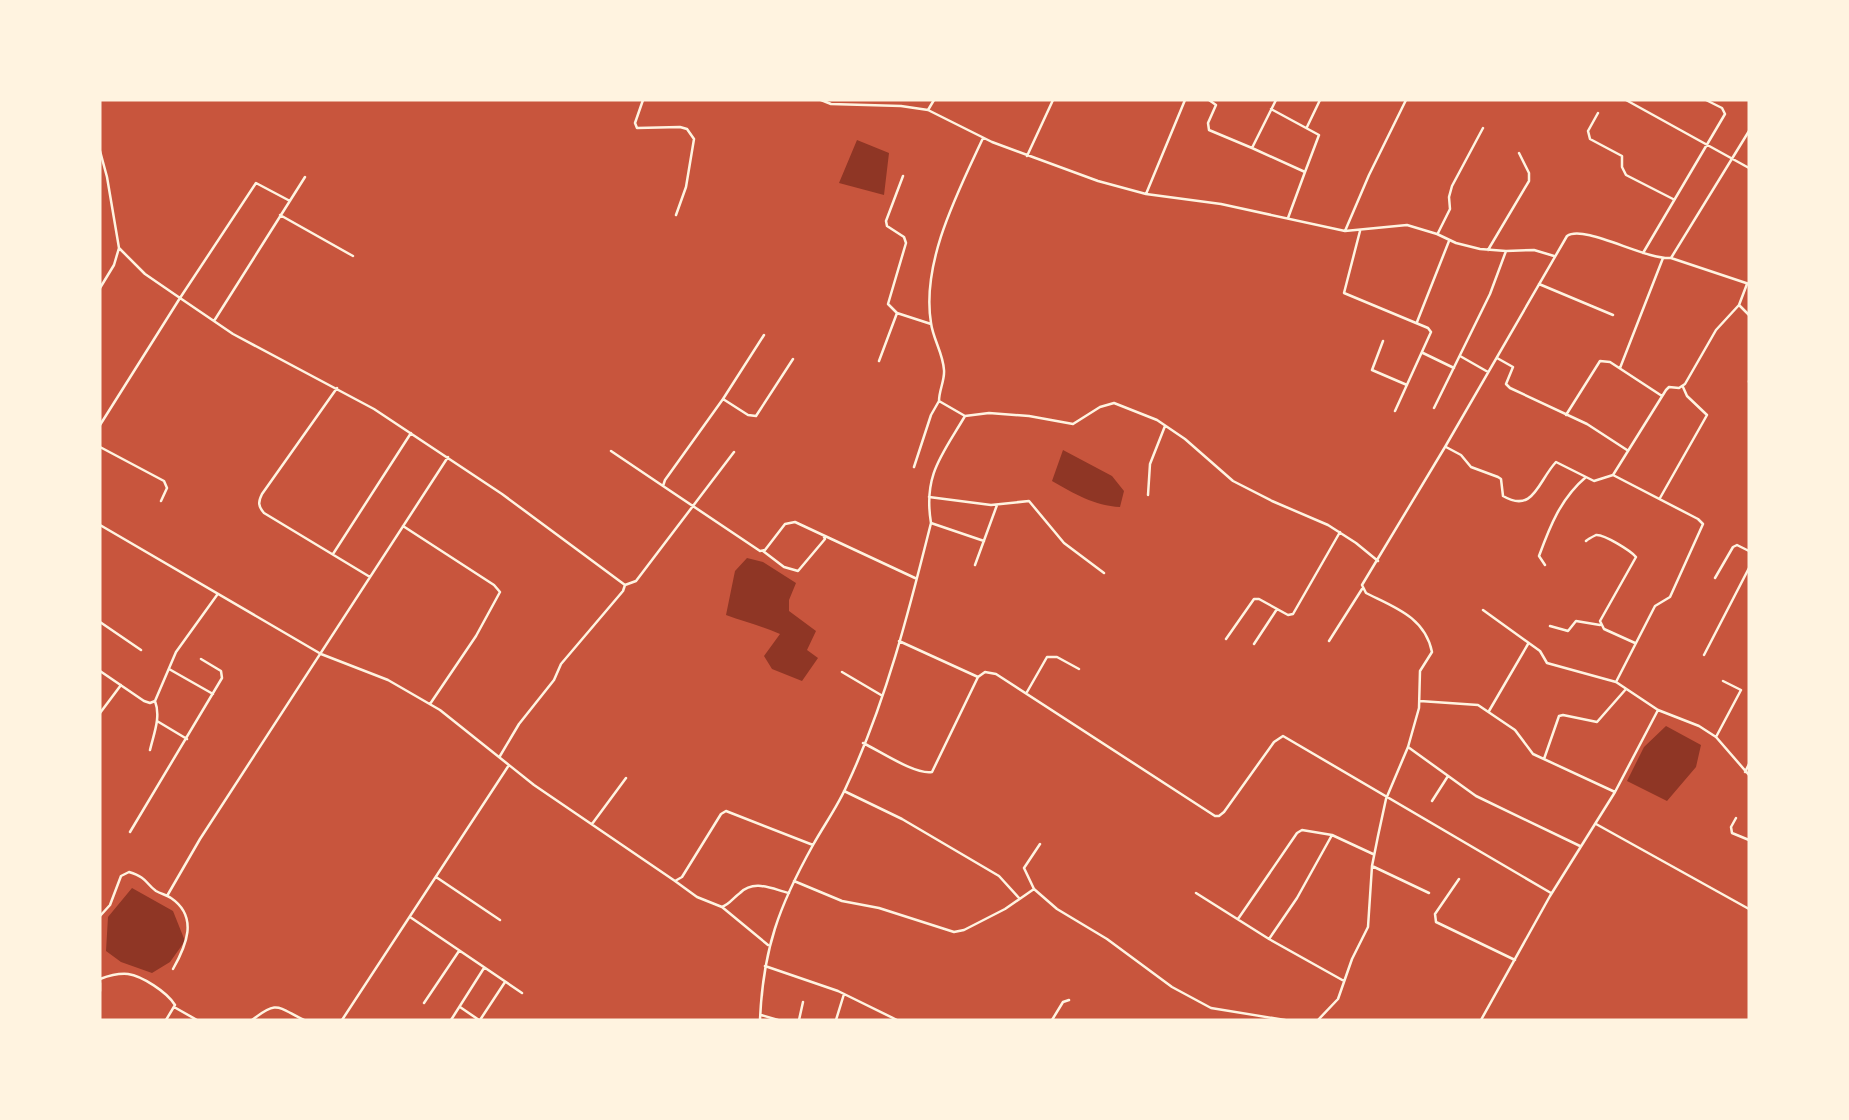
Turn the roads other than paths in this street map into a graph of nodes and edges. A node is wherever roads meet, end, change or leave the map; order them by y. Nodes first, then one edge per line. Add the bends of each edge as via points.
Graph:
1 (643, 100) edge
2 (821, 100) edge
3 (859, 100) edge
4 (933, 100) edge
5 (1053, 100) edge
6 (1185, 100) edge
7 (1209, 100) edge
8 (1267, 100) edge
9 (1320, 100) edge
10 (1406, 100) edge
11 (1626, 100) edge
12 (1706, 100) edge
13 (1275, 102) edge
14 (856, 105) junction
15 (1271, 109) junction
16 (928, 110) junction
17 (1598, 113) dead end
18 (1307, 127) junction
19 (1483, 128) dead end
20 (1749, 131) edge
21 (983, 138) junction
22 (1708, 144) junction
23 (1252, 148) junction
24 (100, 151) edge
25 (1519, 153) dead end
26 (1027, 156) junction
27 (1732, 160) junction
28 (1749, 168) edge
29 (1305, 172) junction
30 (903, 176) dead end
31 (305, 177) dead end
32 (1146, 194) junction
33 (1673, 199) junction
34 (290, 201) junction
35 (280, 215) junction
36 (676, 215) dead end
37 (1288, 219) junction
38 (1345, 231) junction
39 (1360, 231) junction
40 (1437, 234) junction
41 (1449, 240) junction
42 (119, 248) junction
43 (1488, 250) junction
44 (1506, 251) junction
45 (1643, 253) junction
46 (353, 256) dead end
47 (1554, 256) junction
48 (1663, 258) junction
49 (1671, 258) junction
50 (1539, 284) junction
51 (1748, 284) edge
52 (100, 288) edge
53 (180, 298) junction
54 (1739, 306) junction
55 (897, 313) junction
56 (1613, 315) dead end
57 (1749, 315) edge
58 (214, 321) junction
59 (1416, 323) junction
60 (931, 324) junction
61 (764, 335) dead end
62 (1383, 341) dead end
63 (1423, 353) junction
64 (1460, 356) junction
65 (1497, 358) junction
66 (793, 359) dead end
67 (879, 361) dead end
68 (1454, 368) junction
69 (1620, 368) junction
70 (1489, 372) junction
71 (1407, 385) junction
72 (337, 387) junction
73 (1683, 387) junction
74 (1662, 396) junction
75 (723, 399) junction
76 (939, 401) junction
77 (1434, 408) dead end
78 (1395, 411) dead end
79 (965, 416) junction
80 (1566, 416) junction
81 (100, 425) edge
82 (1165, 426) junction
83 (411, 433) junction
84 (100, 447) edge
85 (1446, 447) junction
86 (611, 451) dead end
87 (1627, 451) junction
88 (734, 452) dead end
89 (448, 457) junction
90 (914, 467) dead end
91 (1613, 475) junction
92 (1586, 477) junction
93 (663, 486) junction
94 (1148, 495) dead end
95 (929, 497) junction
96 (1660, 499) junction
97 (161, 501) dead end
98 (997, 505) junction
99 (692, 507) junction
100 (932, 523) junction
101 (100, 525) edge
102 (403, 526) junction
103 (1340, 532) junction
104 (824, 537) junction
105 (984, 541) junction
106 (1586, 541) dead end
107 (763, 551) junction
108 (1749, 551) edge
109 (333, 554) junction
110 (1378, 561) junction
111 (975, 565) dead end
112 (1545, 565) dead end
113 (1749, 568) edge
114 (1104, 573) dead end
115 (370, 577) junction
116 (916, 578) junction
117 (1716, 578) dead end
118 (625, 585) junction
119 (1362, 589) junction
120 (217, 595) junction
121 (1277, 609) junction
122 (1483, 610) dead end
123 (100, 622) edge
124 (1601, 625) junction
125 (1550, 626) dead end
126 (1226, 639) dead end
127 (899, 641) junction
128 (1329, 641) dead end
129 (1529, 643) junction
130 (1635, 643) junction
131 (1254, 644) dead end
132 (141, 650) dead end
133 (321, 654) junction
134 (1704, 655) dead end
135 (201, 659) dead end
136 (169, 669) junction
137 (1079, 669) dead end
138 (100, 671) edge
139 (842, 672) dead end
140 (978, 677) junction
141 (1723, 681) dead end
142 (1616, 682) junction
143 (121, 685) junction
144 (1626, 689) junction
145 (1027, 692) junction
146 (213, 694) junction
147 (882, 696) junction
148 (155, 701) junction
149 (1420, 701) junction
150 (430, 704) junction
151 (1658, 710) junction
152 (1489, 711) junction
153 (100, 713) edge
154 (158, 721) junction
155 (1716, 737) junction
156 (187, 739) junction
157 (863, 743) junction
158 (1408, 747) junction
159 (150, 750) dead end
160 (500, 756) junction
161 (1544, 759) junction
162 (510, 764) junction
163 (1749, 764) edge
164 (1745, 772) junction
165 (1749, 775) edge
166 (1448, 776) junction
167 (626, 778) dead end
168 (844, 791) junction
169 (1615, 792) junction
170 (1387, 799) junction
171 (1432, 802) dead end
172 (1735, 818) dead end
173 (592, 824) junction
174 (1595, 824) junction
175 (130, 832) dead end
176 (1332, 835) junction
177 (1749, 840) edge
178 (1040, 844) dead end
179 (813, 845) junction
180 (1580, 846) junction
181 (1374, 855) junction
182 (1372, 866) junction
183 (436, 877) junction
184 (1459, 879) dead end
185 (675, 881) junction
186 (794, 881) junction
187 (1034, 889) junction
188 (789, 893) junction
189 (1195, 893) dead end
190 (1429, 893) dead end
191 (1551, 893) junction
192 (167, 896) junction
193 (1020, 899) junction
194 (722, 907) junction
195 (1749, 909) edge
196 (100, 916) edge
197 (410, 917) junction
198 (1238, 919) junction
199 (500, 920) dead end
200 (1269, 939) junction
201 (769, 946) junction
202 (459, 951) junction
203 (1515, 960) junction
204 (765, 965) junction
205 (484, 968) junction
206 (173, 969) dead end
207 (100, 981) edge
208 (1344, 981) junction
209 (505, 982) junction
210 (100, 990) edge
211 (522, 993) dead end
212 (845, 994) junction
213 (1069, 1000) dead end
214 (803, 1002) dead end
215 (424, 1003) dead end
216 (174, 1007) junction
217 (460, 1007) junction
218 (761, 1015) junction
219 (166, 1020) edge
220 (197, 1020) edge
221 (252, 1020) edge
222 (304, 1020) edge
223 (342, 1020) edge
224 (451, 1020) edge
225 (479, 1020) edge
226 (761, 1020) edge
227 (778, 1020) edge
228 (799, 1020) edge
229 (836, 1020) edge
230 (897, 1020) edge
231 (1052, 1020) edge
232 (1285, 1020) edge
233 (1318, 1020) edge
234 (1481, 1020) edge

1 - 36 street via 637,128 687,129 694,139
2 - 14 street
3 - 14 street
4 - 16 street
5 - 26 street
6 - 32 street
7 - 23 street via 1216,105 1209,130
8 - 13 street
9 - 18 street
10 - 38 street
11 - 22 street
12 - 22 street via 1722,108 1724,114
13 - 15 street
14 - 16 street
15 - 18 street
15 - 23 street
16 - 21 street
17 - 33 street via 1588,131 1590,139 1622,156 1626,175
18 - 29 street via 1319,135
19 - 40 street via 1452,186 1450,209
20 - 27 street
21 - 26 street
21 - 60 street via 936,253 930,288
22 - 27 street
22 - 33 street
23 - 29 street
24 - 42 street
25 - 43 street via 1529,181
26 - 32 street
27 - 28 street
27 - 49 street
29 - 37 street
30 - 55 street via 886,221 906,243 888,304
31 - 34 street
32 - 37 street
33 - 45 street
34 - 35 street
34 - 53 street via 256,183
35 - 46 street
35 - 58 street
37 - 38 street
38 - 39 street
39 - 40 street via 1402,225
39 - 59 street via 1344,293
40 - 41 street
41 - 43 street
41 - 59 street
42 - 52 street
42 - 53 street via 145,274
43 - 44 street
44 - 47 street via 1534,250
44 - 64 street
45 - 47 street via 1578,232 1567,236
45 - 48 street
47 - 50 street
48 - 49 street
48 - 69 street
49 - 51 street
50 - 56 street
50 - 65 street
51 - 54 street
53 - 58 street
53 - 81 street
54 - 57 street
54 - 73 street via 1716,330
55 - 60 street
55 - 67 street
58 - 72 street
59 - 63 street via 1431,332
60 - 76 street via 945,372
61 - 75 street
62 - 71 street via 1372,370
63 - 68 street
63 - 71 street
64 - 68 street
64 - 70 street
65 - 70 street
65 - 80 street via 1513,367 1506,384
66 - 75 street via 755,416
68 - 77 street
69 - 74 street
69 - 80 street via 1600,361
70 - 85 street
71 - 78 street
72 - 83 street
72 - 109 street via 259,501 264,513
73 - 74 street via 1669,387
73 - 96 street via 1707,415
74 - 87 street
75 - 93 street
76 - 79 street
76 - 90 street
79 - 82 street via 1003,414 1073,424 1114,403
79 - 95 street via 934,468
80 - 87 street
82 - 94 street via 1150,464
82 - 103 street via 1233,481
83 - 89 street
83 - 109 street
84 - 97 street via 164,481 167,488
85 - 92 street via 1461,454 1471,467 1502,479 1503,496 1519,502 1530,498 1556,462
85 - 110 street
86 - 93 street
87 - 91 street
88 - 99 street
89 - 102 street
89 - 118 street
91 - 92 street via 1594,481
91 - 96 street
92 - 112 street via 1568,493 1553,521 1539,556
93 - 99 street
95 - 98 street
95 - 100 street
96 - 130 street via 1701,521 1703,528 1670,597 1655,606
98 - 105 street
98 - 114 street via 1032,503 1064,543
99 - 107 street
99 - 118 street via 636,581
100 - 105 street
100 - 116 street
101 - 120 street
102 - 115 street
102 - 150 street via 500,592
103 - 110 street
103 - 121 street via 1296,611 1288,614
104 - 107 street via 790,522
104 - 107 street via 798,571
104 - 116 street
105 - 111 street
106 - 124 street via 1602,536 1636,557
108 - 117 street via 1733,547
109 - 115 street
110 - 119 street
113 - 134 street
115 - 133 street
116 - 127 street
118 - 160 street via 561,664
119 - 128 street
119 - 149 street via 1413,617 1427,635 1432,652 1420,671
120 - 133 street
120 - 136 street
121 - 126 street via 1254,600
121 - 131 street
122 - 129 street
123 - 132 street
124 - 125 street via 1576,621 1568,631
124 - 130 street
127 - 140 street
127 - 147 street
129 - 142 street via 1547,663
129 - 152 street
130 - 142 street
133 - 150 street via 388,680
133 - 192 street
135 - 146 street via 223,674
136 - 146 street
136 - 148 street
137 - 145 street via 1057,657 1047,657
138 - 143 street
139 - 147 street
140 - 145 street via 985,672 996,674
140 - 157 street via 932,772 918,770
141 - 155 street via 1741,690
142 - 144 street
143 - 148 street via 144,701
143 - 153 street
144 - 151 street
144 - 161 street via 1597,722 1559,716
145 - 170 street via 1215,816 1224,812 1283,736
146 - 156 street
147 - 157 street
148 - 154 street
149 - 152 street via 1473,703
149 - 158 street
150 - 160 street
151 - 155 street
151 - 169 street
152 - 161 street
154 - 156 street
154 - 159 street
155 - 164 street
156 - 175 street
157 - 168 street
158 - 166 street
158 - 170 street
160 - 162 street
161 - 169 street
162 - 173 street
162 - 183 street
163 - 164 street
164 - 165 street
166 - 171 street
166 - 180 street via 1476,796
167 - 173 street
168 - 179 street
168 - 193 street via 999,876
169 - 174 street
170 - 181 street
170 - 191 street
172 - 177 street via 1732,833
173 - 185 street
174 - 180 street
174 - 195 street
176 - 181 street
176 - 198 street via 1307,830 1297,833
176 - 200 street
178 - 187 street via 1024,868
179 - 185 street via 726,811
179 - 186 street
180 - 191 street
181 - 182 street
182 - 190 street
182 - 208 street via 1368,927
183 - 197 street
183 - 199 street
184 - 203 street via 1435,914 1436,922
185 - 194 street
186 - 188 street
186 - 193 street via 842,901 954,932
187 - 193 street
187 - 232 street via 1172,988 1211,1008
188 - 194 street via 749,886
188 - 201 street
189 - 198 street
191 - 203 street
192 - 196 street via 145,878 125,873
192 - 206 street via 183,911 188,933
194 - 201 street
197 - 202 street
197 - 223 street
198 - 200 street
200 - 208 street
201 - 204 street
202 - 205 street
202 - 215 street
203 - 234 street
204 - 212 street
204 - 218 street
205 - 209 street
205 - 217 street
207 - 210 street
207 - 216 street via 121,974 136,977 168,996
208 - 233 street via 1338,999
209 - 211 street
209 - 225 street
212 - 229 street
212 - 230 street
213 - 231 street
214 - 228 street
216 - 219 street
216 - 220 street
217 - 224 street
217 - 225 street
218 - 226 street
218 - 227 street
221 - 222 street via 275,1006

